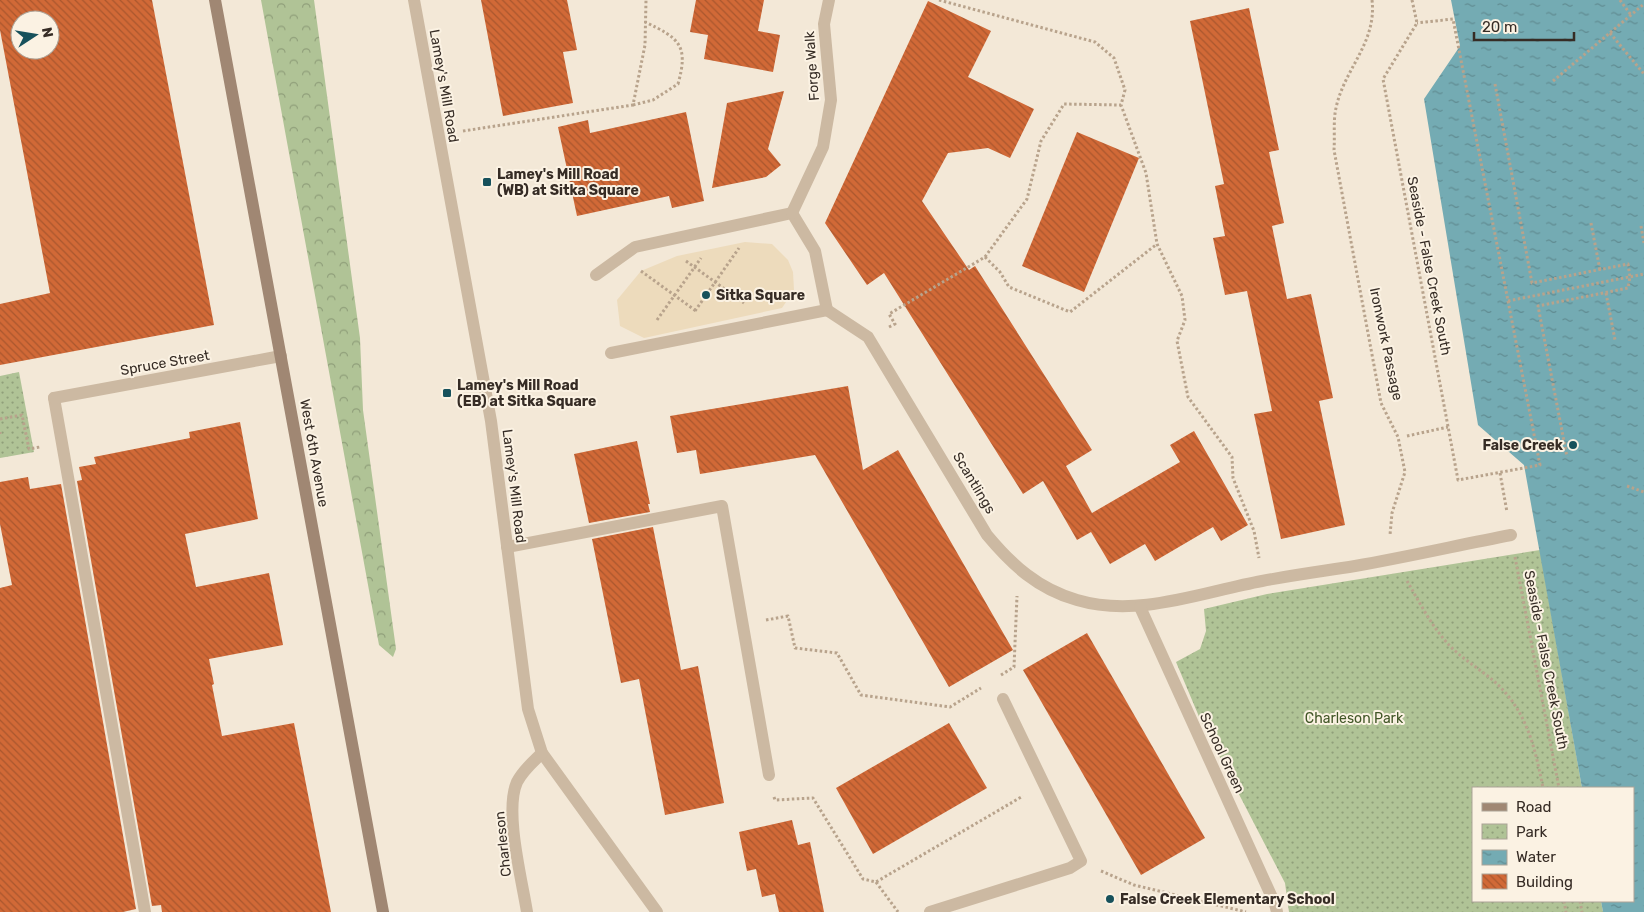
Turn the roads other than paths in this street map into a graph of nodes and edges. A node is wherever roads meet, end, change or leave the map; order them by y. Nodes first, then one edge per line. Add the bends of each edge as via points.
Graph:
1 (214, 0) edge
2 (414, 0) edge
3 (829, 0) edge
4 (792, 213) junction
5 (596, 275) dead end
6 (827, 310) junction
7 (611, 352) dead end
8 (281, 356) junction
9 (1511, 535) road end
10 (507, 547) junction
11 (1140, 606) junction
12 (1003, 699) dead end
13 (542, 752) junction
14 (769, 775) road end
15 (145, 912) edge
16 (383, 912) edge
17 (527, 912) edge
18 (657, 912) edge
19 (930, 912) edge
20 (1276, 912) edge

1 - 8 main road, West 6th Avenue
2 - 10 street, Lamey's Mill Road via 491,421
3 - 4 street, Forge Walk via 824,24 831,100 822,147
4 - 5 street via 635,247
4 - 6 street via 815,251
6 - 7 street
6 - 11 street, Scantlings via 868,337 987,534 1021,572 1044,587 1076,600 1109,606
8 - 15 street, Spruce Street via 54,398
8 - 16 main road, West 6th Avenue
9 - 11 street
10 - 13 street, Lamey's Mill Road via 528,709
10 - 14 street via 722,506
11 - 20 street, School Green
12 - 19 street via 1081,861 1070,868
13 - 17 street, Charleson via 517,783 512,808
13 - 18 street, Lamey's Mill Road

